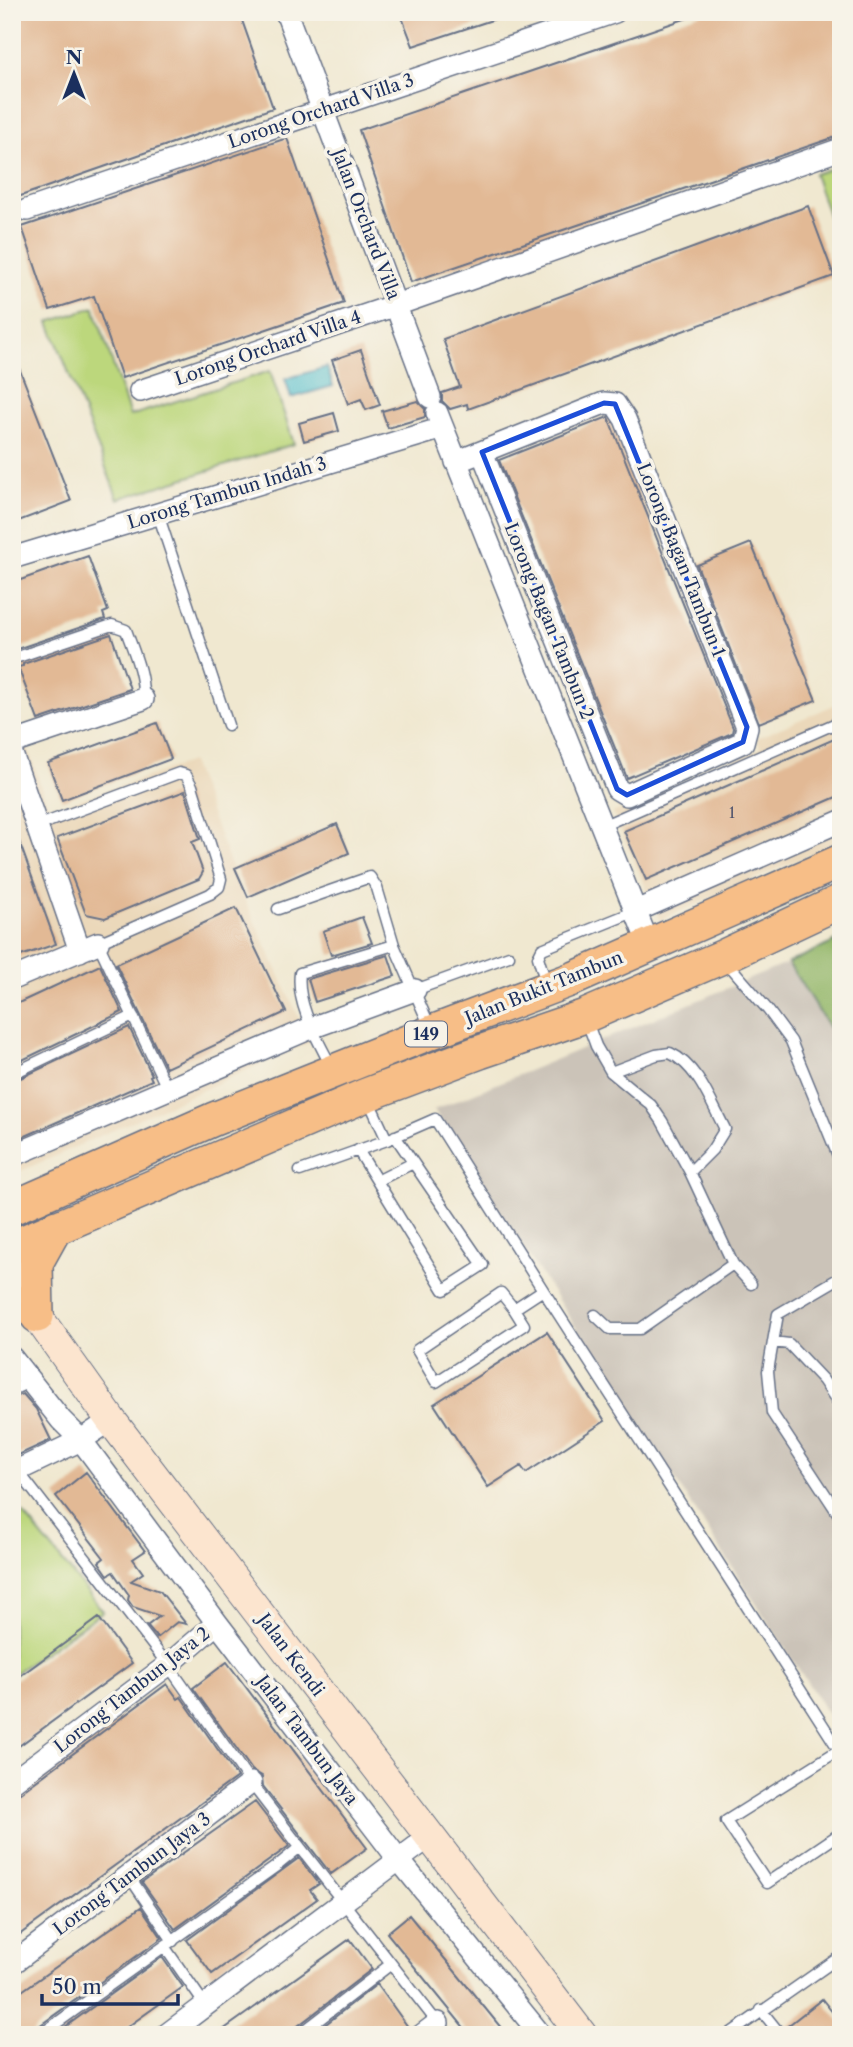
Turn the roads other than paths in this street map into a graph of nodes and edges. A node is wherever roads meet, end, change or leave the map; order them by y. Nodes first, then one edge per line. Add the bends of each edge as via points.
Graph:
1 (286, 12) edge
2 (615, 12) edge
3 (323, 110) junction
4 (841, 149) edge
5 (27, 210) dead end
6 (396, 305) junction
7 (140, 391) dead end
8 (437, 413) junction
9 (482, 452) junction
10 (456, 462) junction
11 (158, 514) junction
12 (12, 558) edge
13 (12, 659) edge
14 (143, 699) joint
15 (841, 721) edge
16 (228, 725) dead end
17 (12, 743) edge
18 (14, 768) edge
19 (617, 789) joint
20 (841, 821) edge
21 (37, 826) junction
22 (602, 827) junction
23 (841, 861) edge
24 (841, 901) edge
25 (278, 909) dead end
26 (636, 911) junction
27 (394, 945) junction
28 (649, 945) junction
29 (89, 947) junction
30 (509, 956) dead end
31 (722, 957) junction
32 (12, 979) edge
33 (548, 988) junction
34 (415, 990) junction
35 (133, 1016) junction
36 (585, 1016) junction
37 (312, 1028) junction
38 (432, 1032) junction
39 (334, 1072) junction
40 (611, 1072) junction
41 (12, 1074) edge
42 (168, 1090) junction
43 (366, 1095) junction
44 (391, 1138) junction
45 (358, 1150) junction
46 (12, 1156) edge
47 (413, 1163) junction
48 (841, 1164) edge
49 (300, 1171) dead end
50 (690, 1172) junction
51 (377, 1181) junction
52 (12, 1208) edge
53 (56, 1227) junction
54 (12, 1247) edge
55 (733, 1264) junction
56 (12, 1268) edge
57 (841, 1277) edge
58 (751, 1284) dead end
59 (543, 1290) junction
60 (25, 1307) edge
61 (514, 1309) junction
62 (595, 1315) dead end
63 (773, 1342) junction
64 (12, 1358) edge
65 (32, 1381) junction
66 (12, 1390) edge
67 (841, 1407) edge
68 (111, 1420) junction
69 (81, 1440) junction
70 (15, 1472) edge
71 (841, 1518) edge
72 (217, 1623) junction
73 (168, 1665) junction
74 (840, 1751) edge
75 (12, 1782) edge
76 (251, 1783) junction
77 (841, 1833) edge
78 (429, 1837) junction
79 (300, 1847) junction
80 (399, 1860) junction
81 (130, 1876) junction
82 (343, 1902) junction
83 (169, 1943) junction
84 (841, 1956) edge
85 (12, 1964) edge
86 (391, 1964) junction
87 (205, 2005) junction
88 (761, 2010) junction
89 (436, 2031) edge
90 (40, 2035) edge
91 (166, 2035) edge
92 (299, 2035) edge
93 (541, 2035) edge
94 (582, 2035) edge
95 (728, 2035) edge
96 (780, 2035) edge

1 - 3 street, Jalan Orchard Villa
2 - 3 street, Lorong Orchard Villa 3
3 - 5 street, Lorong Orchard Villa 3
3 - 6 street, Jalan Orchard Villa
4 - 6 street, Lorong Orchard Villa 4
6 - 7 street, Lorong Orchard Villa 4
6 - 8 street, Jalan Orchard Villa
8 - 10 street, Jalan Orchard Villa
8 - 11 street, Lorong Tambun Indah 3
9 - 10 street
9 - 19 street, Lorong Bagan Tambun 2
9 - 19 street, Lorong Bagan Tambun 1 via 604,403 615,404 625,419 747,727 743,743 627,795
10 - 22 street, Jalan Orchard Villa
11 - 12 street, Lorong Tambun Indah 3
11 - 16 lane
13 - 14 lane via 119,626 126,630 144,681
14 - 17 street
15 - 22 lane
18 - 21 street
20 - 26 street
21 - 29 street
21 - 29 lane via 179,773 186,775 192,786 221,879 219,887
22 - 26 street, Jalan Orchard Villa
23 - 28 main road, Jalan Bukit Tambun / 149
24 - 31 main road, Jalan Bukit Tambun / 149
25 - 27 lane via 370,877
26 - 28 street, Jalan Orchard Villa
26 - 33 lane via 542,949 538,957
27 - 34 lane
27 - 37 lane via 300,973 298,986
28 - 33 main road, Jalan Bukit Tambun / 149
29 - 32 street
29 - 35 lane
30 - 34 lane
31 - 36 main road, Jalan Bukit Tambun / 149
31 - 48 lane via 790,1041
33 - 38 main road, Jalan Bukit Tambun / 149
34 - 37 street
34 - 38 lane
35 - 41 lane
35 - 42 lane
36 - 40 lane
36 - 43 main road, Jalan Bukit Tambun / 149
37 - 39 lane
37 - 42 street
38 - 39 main road, Jalan Bukit Tambun / 149
39 - 52 main road, Jalan Bukit Tambun / 149
40 - 50 lane via 651,1105
40 - 50 lane via 670,1053 687,1064 724,1129 712,1150
42 - 46 street
43 - 44 lane
43 - 53 main road, Jalan Bukit Tambun / 149
44 - 45 lane
44 - 47 lane
44 - 59 lane via 435,1119
45 - 49 lane
45 - 51 lane
47 - 51 lane
47 - 51 lane via 483,1265 443,1290
50 - 55 lane
53 - 54 main road, Jalan Bukit Tambun / 149
53 - 60 main road via 36,1263
55 - 58 lane
55 - 62 lane via 640,1329 610,1329
56 - 60 street, Jalan Kendi via 19,1274
57 - 63 lane via 778,1314
59 - 61 lane
59 - 74 lane
60 - 68 street, Jalan Kendi
61 - 61 lane via 501,1293 416,1350 436,1382 524,1325
63 - 67 lane via 789,1344
63 - 71 lane via 768,1371 772,1413
64 - 65 street, Jalan Tambun Jaya
65 - 66 lane
65 - 69 street, Jalan Tambun Jaya
68 - 69 street
68 - 78 street, Jalan Kendi
69 - 70 street
69 - 72 street, Jalan Tambun Jaya
70 - 73 lane
72 - 73 street, Lorong Tambun Jaya 2
72 - 80 street, Jalan Tambun Jaya
73 - 75 street, Lorong Tambun Jaya 2
73 - 76 lane
74 - 77 lane via 726,1821 767,1883
76 - 79 lane
76 - 81 street, Lorong Tambun Jaya 3
78 - 80 street
78 - 94 street, Jalan Kendi
79 - 82 lane
79 - 83 lane
80 - 82 street
80 - 93 street, Jalan Tambun Jaya
81 - 83 lane
81 - 85 street, Lorong Tambun Jaya 3
82 - 86 lane
82 - 87 street
83 - 87 lane
83 - 90 lane
84 - 88 lane
86 - 89 lane
86 - 92 lane
87 - 91 street
88 - 95 lane
88 - 96 lane

